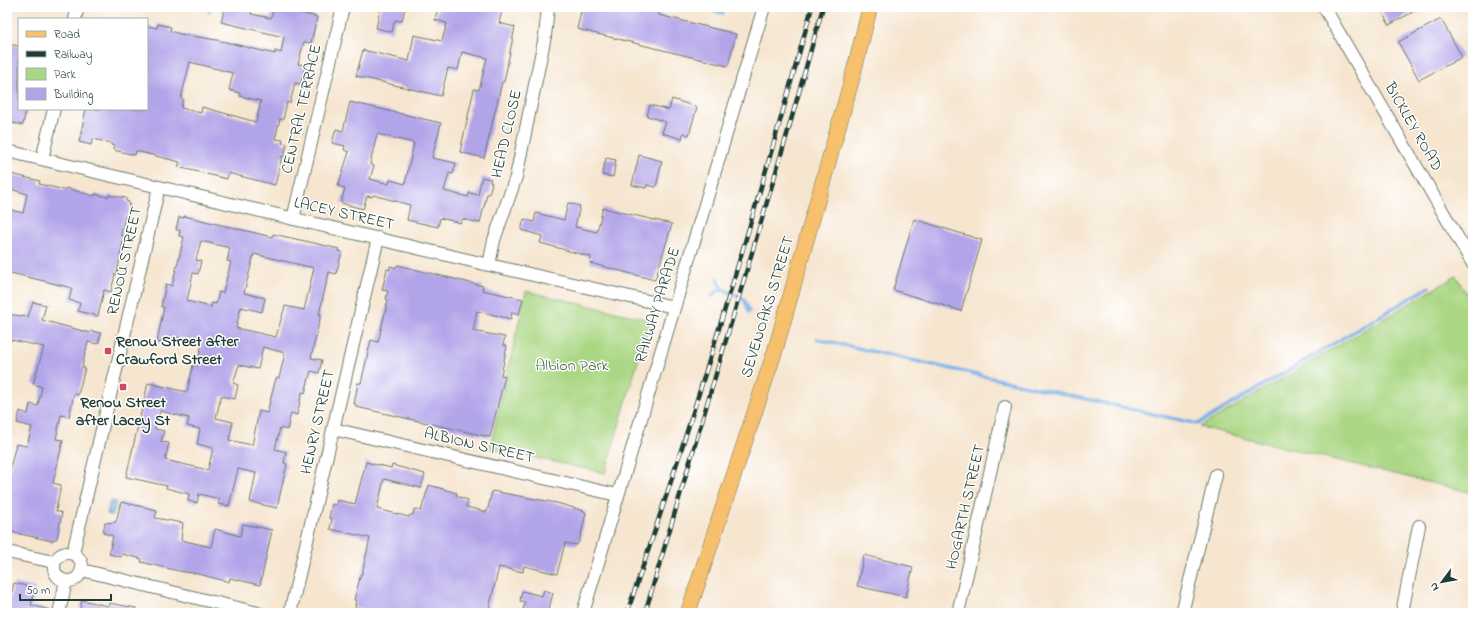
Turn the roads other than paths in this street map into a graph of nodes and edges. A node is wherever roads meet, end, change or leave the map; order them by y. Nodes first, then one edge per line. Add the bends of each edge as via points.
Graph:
1 (78, 7) edge
2 (343, 7) edge
3 (764, 7) edge
4 (870, 7) edge
5 (1324, 7) edge
6 (548, 8) dead end
7 (75, 18) edge
8 (54, 110) edge
9 (7, 151) edge
10 (42, 159) junction
11 (158, 187) junction
12 (293, 219) junction
13 (378, 238) junction
14 (1473, 264) edge
15 (488, 265) junction
16 (674, 307) junction
17 (1005, 407) dead end
18 (333, 429) junction
19 (1216, 475) dead end
20 (617, 495) junction
21 (1419, 526) dead end
22 (7, 552) edge
23 (73, 553) junction
24 (54, 562) junction
25 (82, 570) junction
26 (66, 581) junction
27 (59, 613) edge
28 (258, 613) edge
29 (290, 613) edge
30 (583, 613) edge
31 (688, 613) edge
32 (958, 613) edge
33 (1182, 613) edge
34 (1402, 613) edge

1 - 7 street
2 - 12 street, CENTRAL TERRACE
3 - 16 street, RAILWAY PARADE
4 - 31 main road, SEVENOAKS STREET via 775,351
5 - 14 street, BICKLEY ROAD
6 - 15 street, HEAD CLOSE via 545,36 516,176
8 - 10 street
9 - 10 street, LACEY STREET
10 - 11 street, LACEY STREET
11 - 12 street, LACEY STREET
11 - 23 street, RENOU STREET
12 - 13 street, LACEY STREET
13 - 15 street, LACEY STREET
13 - 18 street, HENRY STREET
15 - 16 street, LACEY STREET
16 - 20 street, RAILWAY PARADE
17 - 32 street, HOGARTH STREET
18 - 20 street, ALBION STREET
18 - 29 street, HENRY STREET
19 - 33 street
20 - 30 street, RAILWAY PARADE
21 - 34 street
22 - 24 street
23 - 24 street via 59,555
23 - 25 street via 78,557
24 - 26 street via 54,571 59,578
25 - 26 street via 78,577
25 - 28 street
26 - 27 street

